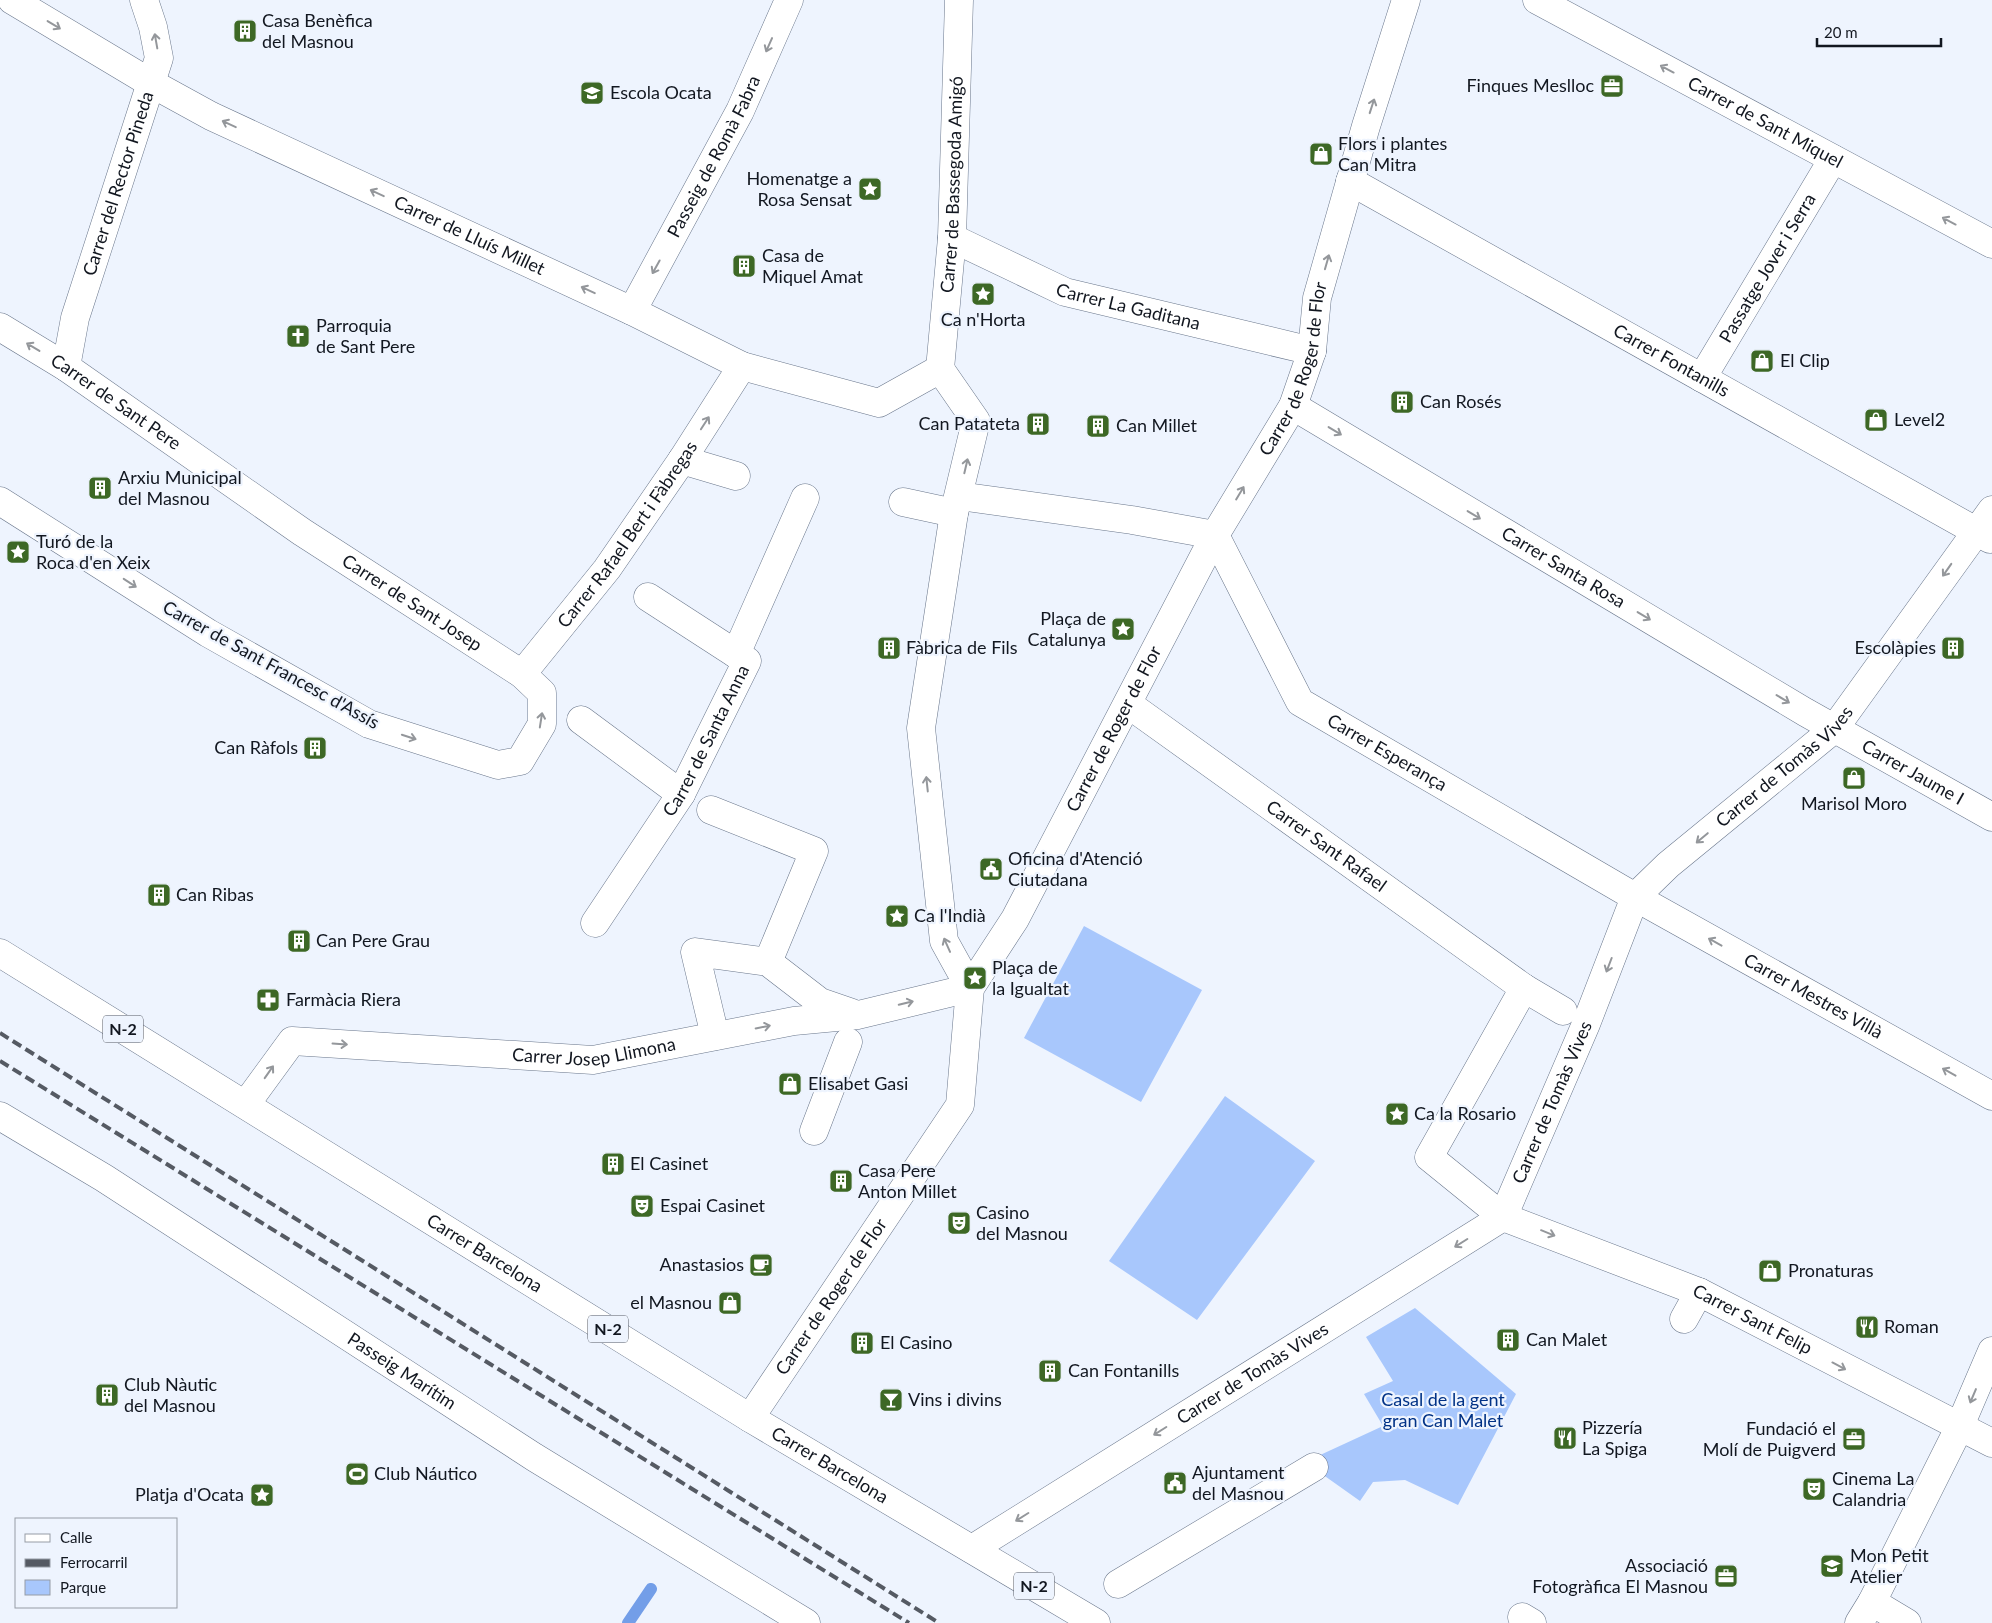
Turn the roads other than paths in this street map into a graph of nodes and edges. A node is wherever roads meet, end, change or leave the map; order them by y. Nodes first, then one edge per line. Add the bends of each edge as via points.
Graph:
1 (12, 0) edge
2 (144, 0) edge
3 (789, 0) edge
4 (959, 0) edge
5 (1406, 0) edge
6 (1537, 0) edge
7 (150, 82) junction
8 (1833, 159) junction
9 (1350, 180) junction
10 (952, 238) junction
11 (1992, 244) edge
12 (632, 311) junction
13 (0, 327) edge
14 (1312, 351) junction
15 (742, 366) junction
16 (66, 367) junction
17 (940, 369) junction
18 (1702, 378) junction
19 (1293, 406) junction
20 (682, 460) junction
21 (736, 476) dead end
22 (805, 498) dead end
23 (0, 501) edge
24 (903, 502) dead end
25 (957, 505) junction
26 (1992, 510) edge
27 (302, 532) joint
28 (1215, 535) junction
29 (1984, 536) edge
30 (648, 597) dead end
31 (736, 654) junction
32 (522, 674) junction
33 (1128, 704) junction
34 (581, 720) dead end
35 (1834, 729) junction
36 (681, 794) junction
37 (712, 810) dead end
38 (1992, 817) edge
39 (1635, 898) junction
40 (596, 923) dead end
41 (0, 953) edge
42 (768, 962) junction
43 (970, 988) junction
44 (1524, 988) junction
45 (1563, 1011) dead end
46 (858, 1015) junction
47 (715, 1036) junction
48 (848, 1042) dead end
49 (1992, 1096) edge
50 (246, 1104) junction
51 (0, 1116) edge
52 (814, 1131) dead end
53 (1502, 1217) junction
54 (1699, 1292) junction
55 (1684, 1319) dead end
56 (1992, 1351) edge
57 (750, 1418) junction
58 (1959, 1428) junction
59 (1992, 1444) edge
60 (1314, 1467) dead end
61 (972, 1550) junction
62 (1118, 1584) dead end
63 (1866, 1613) edge
64 (806, 1623) edge
65 (1096, 1623) edge
66 (1907, 1623) edge

1 -> 7 street, Carrer de Lluís Millet
7 -> 2 street, Carrer del Rector Pineda via 159,58
3 -> 12 street, Passeig de Romà Fabra via 740,111
4 - 10 street, Carrer de Bassegoda Amigó
9 -> 5 street, Carrer de Roger de Flor
8 -> 6 street, Carrer de Sant Miquel
12 -> 7 street, Carrer de Lluís Millet via 211,116
7 - 16 street, Carrer del Rector Pineda via 75,318
11 -> 8 street, Carrer de Sant Miquel
8 - 18 street, Passatge Jover i Serra
14 -> 9 street, Carrer de Roger de Flor via 1317,298
9 - 18 street, Carrer Fontanills
10 - 14 street, Carrer La Gaditana via 1065,292
10 - 17 street, Carrer de Bassegoda Amigó
12 - 15 street, Carrer de Lluís Millet
16 -> 13 street, Carrer de Sant Pere
14 - 19 street, Carrer de Roger de Flor
15 - 17 street, Carrer de Lluís Millet via 879,403
20 -> 15 street, Carrer Rafael Bert i Fàbregas
16 - 27 street, Carrer de Sant Pere
25 -> 17 street via 976,421
18 - 29 street, Carrer Fontanills
28 -> 19 street, Carrer de Roger de Flor
19 -> 35 street, Carrer Santa Rosa
20 - 21 street
20 - 32 street, Carrer Rafael Bert i Fàbregas via 607,569
22 - 31 street, Carrer de Santa Anna
23 -> 32 street, Carrer de Sant Francesc d'Assís via 208,634 369,724 498,765 520,761 542,724 542,693
24 - 25 street
25 - 28 street via 1132,520
43 -> 25 street via 944,941 921,728
26 - 29 street, Carrer de Tomàs Vives
27 - 32 street, Carrer de Sant Josep
28 - 33 street, Carrer de Roger de Flor
28 - 39 street, Carrer Esperança via 1300,702
29 -> 35 street, Carrer de Tomàs Vives
30 - 31 street
31 - 36 street, Carrer de Santa Anna via 747,661
33 - 43 street, Carrer de Roger de Flor via 1015,919
33 - 44 street, Carrer Sant Rafael
34 - 36 street
35 - 38 street, Carrer Jaume I
35 -> 39 street, Carrer de Tomàs Vives via 1668,865
36 - 40 street, Carrer de Santa Anna
37 - 42 street via 814,850
49 -> 39 street, Carrer Mestres Villà
39 -> 53 street, Carrer de Tomàs Vives via 1586,1024
41 - 50 street, Carrer Barcelona / N-2
42 - 46 street via 820,1002
42 - 47 street via 695,952
46 -> 43 street, Carrer Josep Llimona
43 - 57 street, Carrer de Roger de Flor via 960,1105
44 - 45 street, Carrer Sant Rafael
44 - 53 street via 1429,1157
47 -> 46 street, Carrer Josep Llimona via 794,1021
50 -> 47 street, Carrer Josep Llimona via 292,1041 593,1060
48 - 52 street
50 - 57 street, Carrer Barcelona / N-2
51 - 64 street, Passeig Marítim via 112,1184 534,1458
53 -> 54 street, Carrer Sant Felip
53 -> 61 street, Carrer de Tomàs Vives
54 - 55 street
54 -> 58 street, Carrer Sant Felip
56 -> 58 street
57 - 61 street, Carrer Barcelona / N-2
58 - 59 street, Carrer Sant Felip
58 - 63 street
60 - 62 street
61 - 65 street, N-2
63 - 66 street

